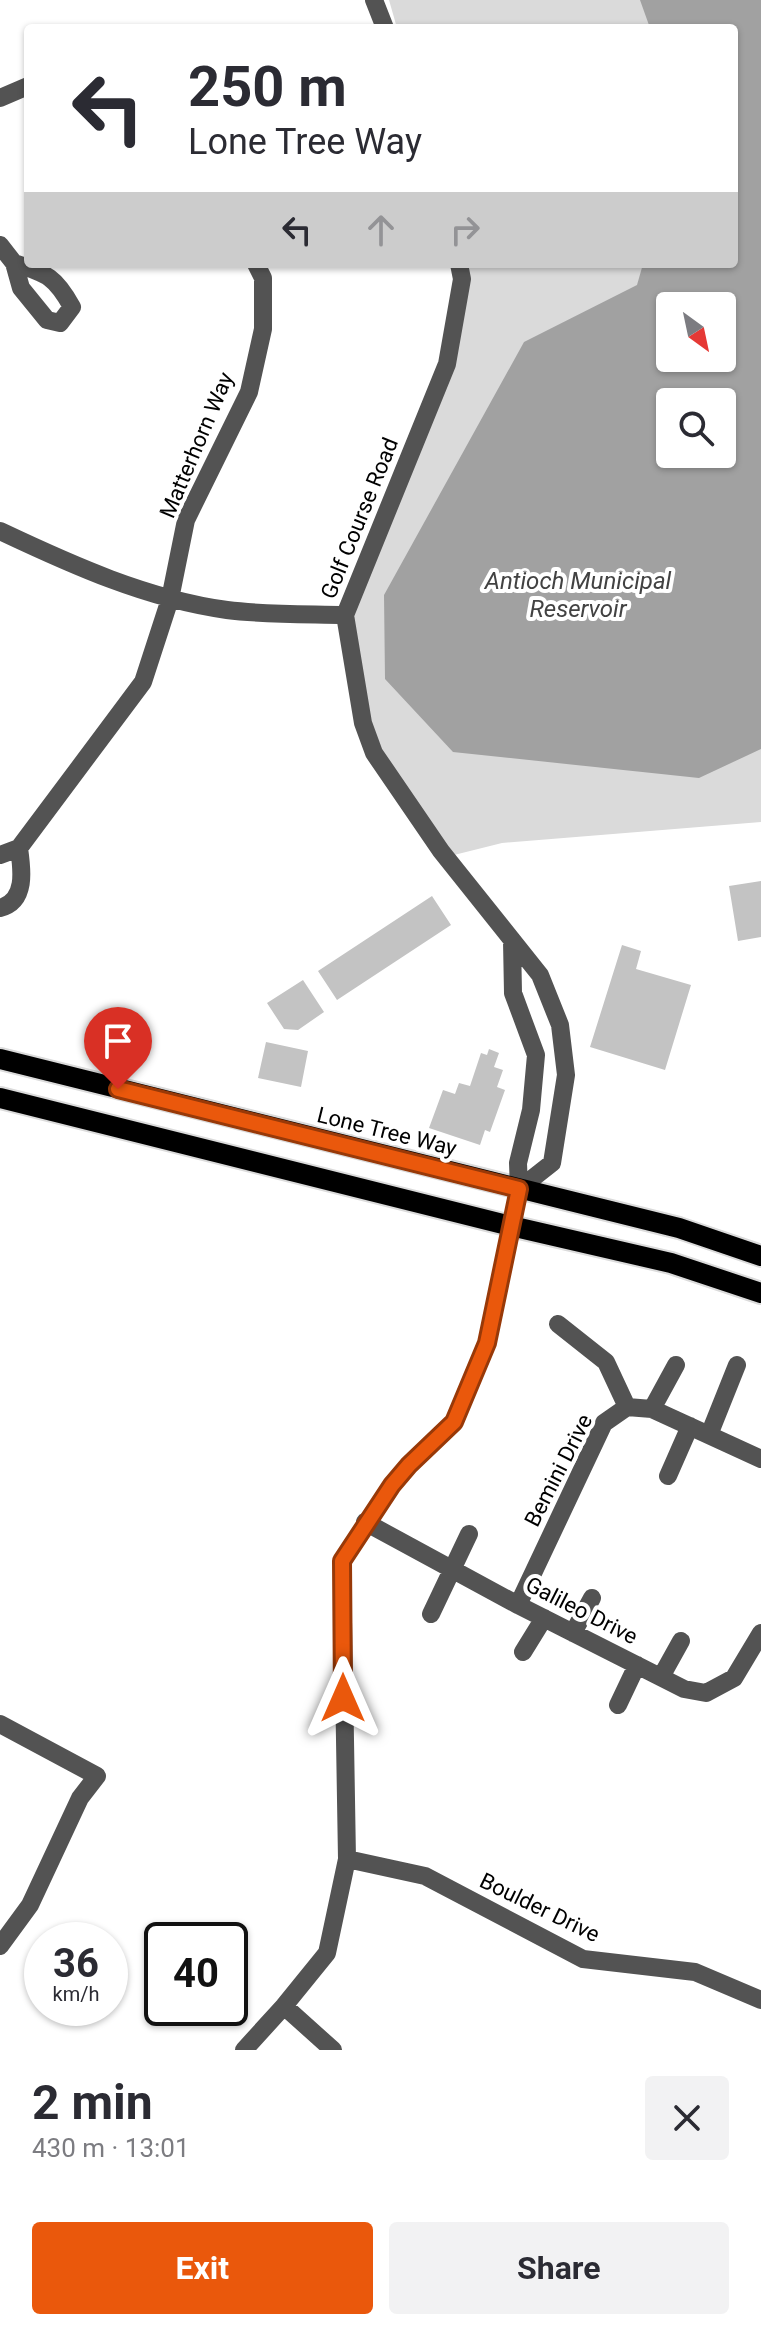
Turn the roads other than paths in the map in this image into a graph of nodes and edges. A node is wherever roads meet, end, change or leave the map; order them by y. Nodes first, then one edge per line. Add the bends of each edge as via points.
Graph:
1 (374, 0) edge
2 (383, 24) edge
3 (24, 88) edge
4 (0, 98) edge
5 (0, 245) edge
6 (14, 263) dead end
7 (258, 268) edge
8 (460, 268) edge
9 (0, 531) edge
10 (170, 599) junction
11 (345, 615) junction
12 (19, 848) junction
13 (0, 855) edge
14 (0, 908) edge
15 (512, 941) junction
16 (0, 1059) edge
17 (0, 1098) edge
18 (519, 1189) junction
19 (511, 1226) junction
20 (761, 1256) edge
21 (761, 1293) edge
22 (558, 1324) dead end
23 (676, 1365) dead end
24 (737, 1365) dead end
25 (627, 1407) junction
26 (652, 1409) junction
27 (690, 1426) junction
28 (709, 1435) junction
29 (761, 1459) edge
30 (668, 1476) dead end
31 (365, 1522) junction
32 (469, 1534) dead end
33 (453, 1571) junction
34 (592, 1598) dead end
35 (518, 1605) junction
36 (431, 1614) dead end
37 (544, 1618) junction
38 (573, 1633) junction
39 (761, 1633) edge
40 (681, 1641) dead end
41 (523, 1652) dead end
42 (637, 1665) junction
43 (661, 1677) junction
44 (618, 1705) dead end
45 (0, 1724) edge
46 (347, 1859) junction
47 (0, 1946) edge
48 (761, 2000) edge
49 (284, 2006) junction
50 (244, 2050) edge
51 (333, 2050) edge

1 - 2 street
3 - 4 street
5 - 6 street
7 - 10 street, Matterhorn Way via 263,278 263,329 249,392 186,520
8 - 11 street, Golf Course Road via 447,364
9 - 10 street via 71,565
10 - 11 street via 229,610
10 - 12 street, Matterhorn Way via 143,682
11 - 15 street, Golf Course Road via 363,723 374,753
12 - 13 street
12 - 14 street via 24,878 17,895
15 - 18 street via 513,993 536,1055 531,1110 518,1163
15 - 18 street, Golf Course Road via 540,975 560,1025 566,1075 552,1163
16 - 18 main road, Lone Tree Way
17 - 19 main road
18 - 19 street
18 - 20 main road, Lone Tree Way via 679,1228
19 - 21 main road via 671,1263
19 - 31 street via 487,1343 454,1422 409,1465
22 - 25 street via 606,1362
23 - 26 street
24 - 28 street
25 - 26 street, Bemini Drive
25 - 35 street, Bemini Drive via 604,1423
26 - 27 street, Bemini Drive
27 - 28 street, Bemini Drive
27 - 30 street
28 - 29 street, Bemini Drive
31 - 33 street, Galileo Drive
31 - 46 street via 342,1561
32 - 33 street
33 - 35 street, Galileo Drive
33 - 36 street
34 - 38 street
35 - 37 street, Galileo Drive
37 - 38 street, Galileo Drive
37 - 41 street
38 - 42 street, Galileo Drive
39 - 43 street, Galileo Drive via 734,1678 706,1693
40 - 43 street
42 - 43 street, Galileo Drive
42 - 44 street
45 - 47 street via 97,1776 80,1798 30,1905
46 - 48 street, Boulder Drive via 425,1876 583,1959 695,1972
46 - 49 street via 327,1953
49 - 50 street
49 - 51 street

